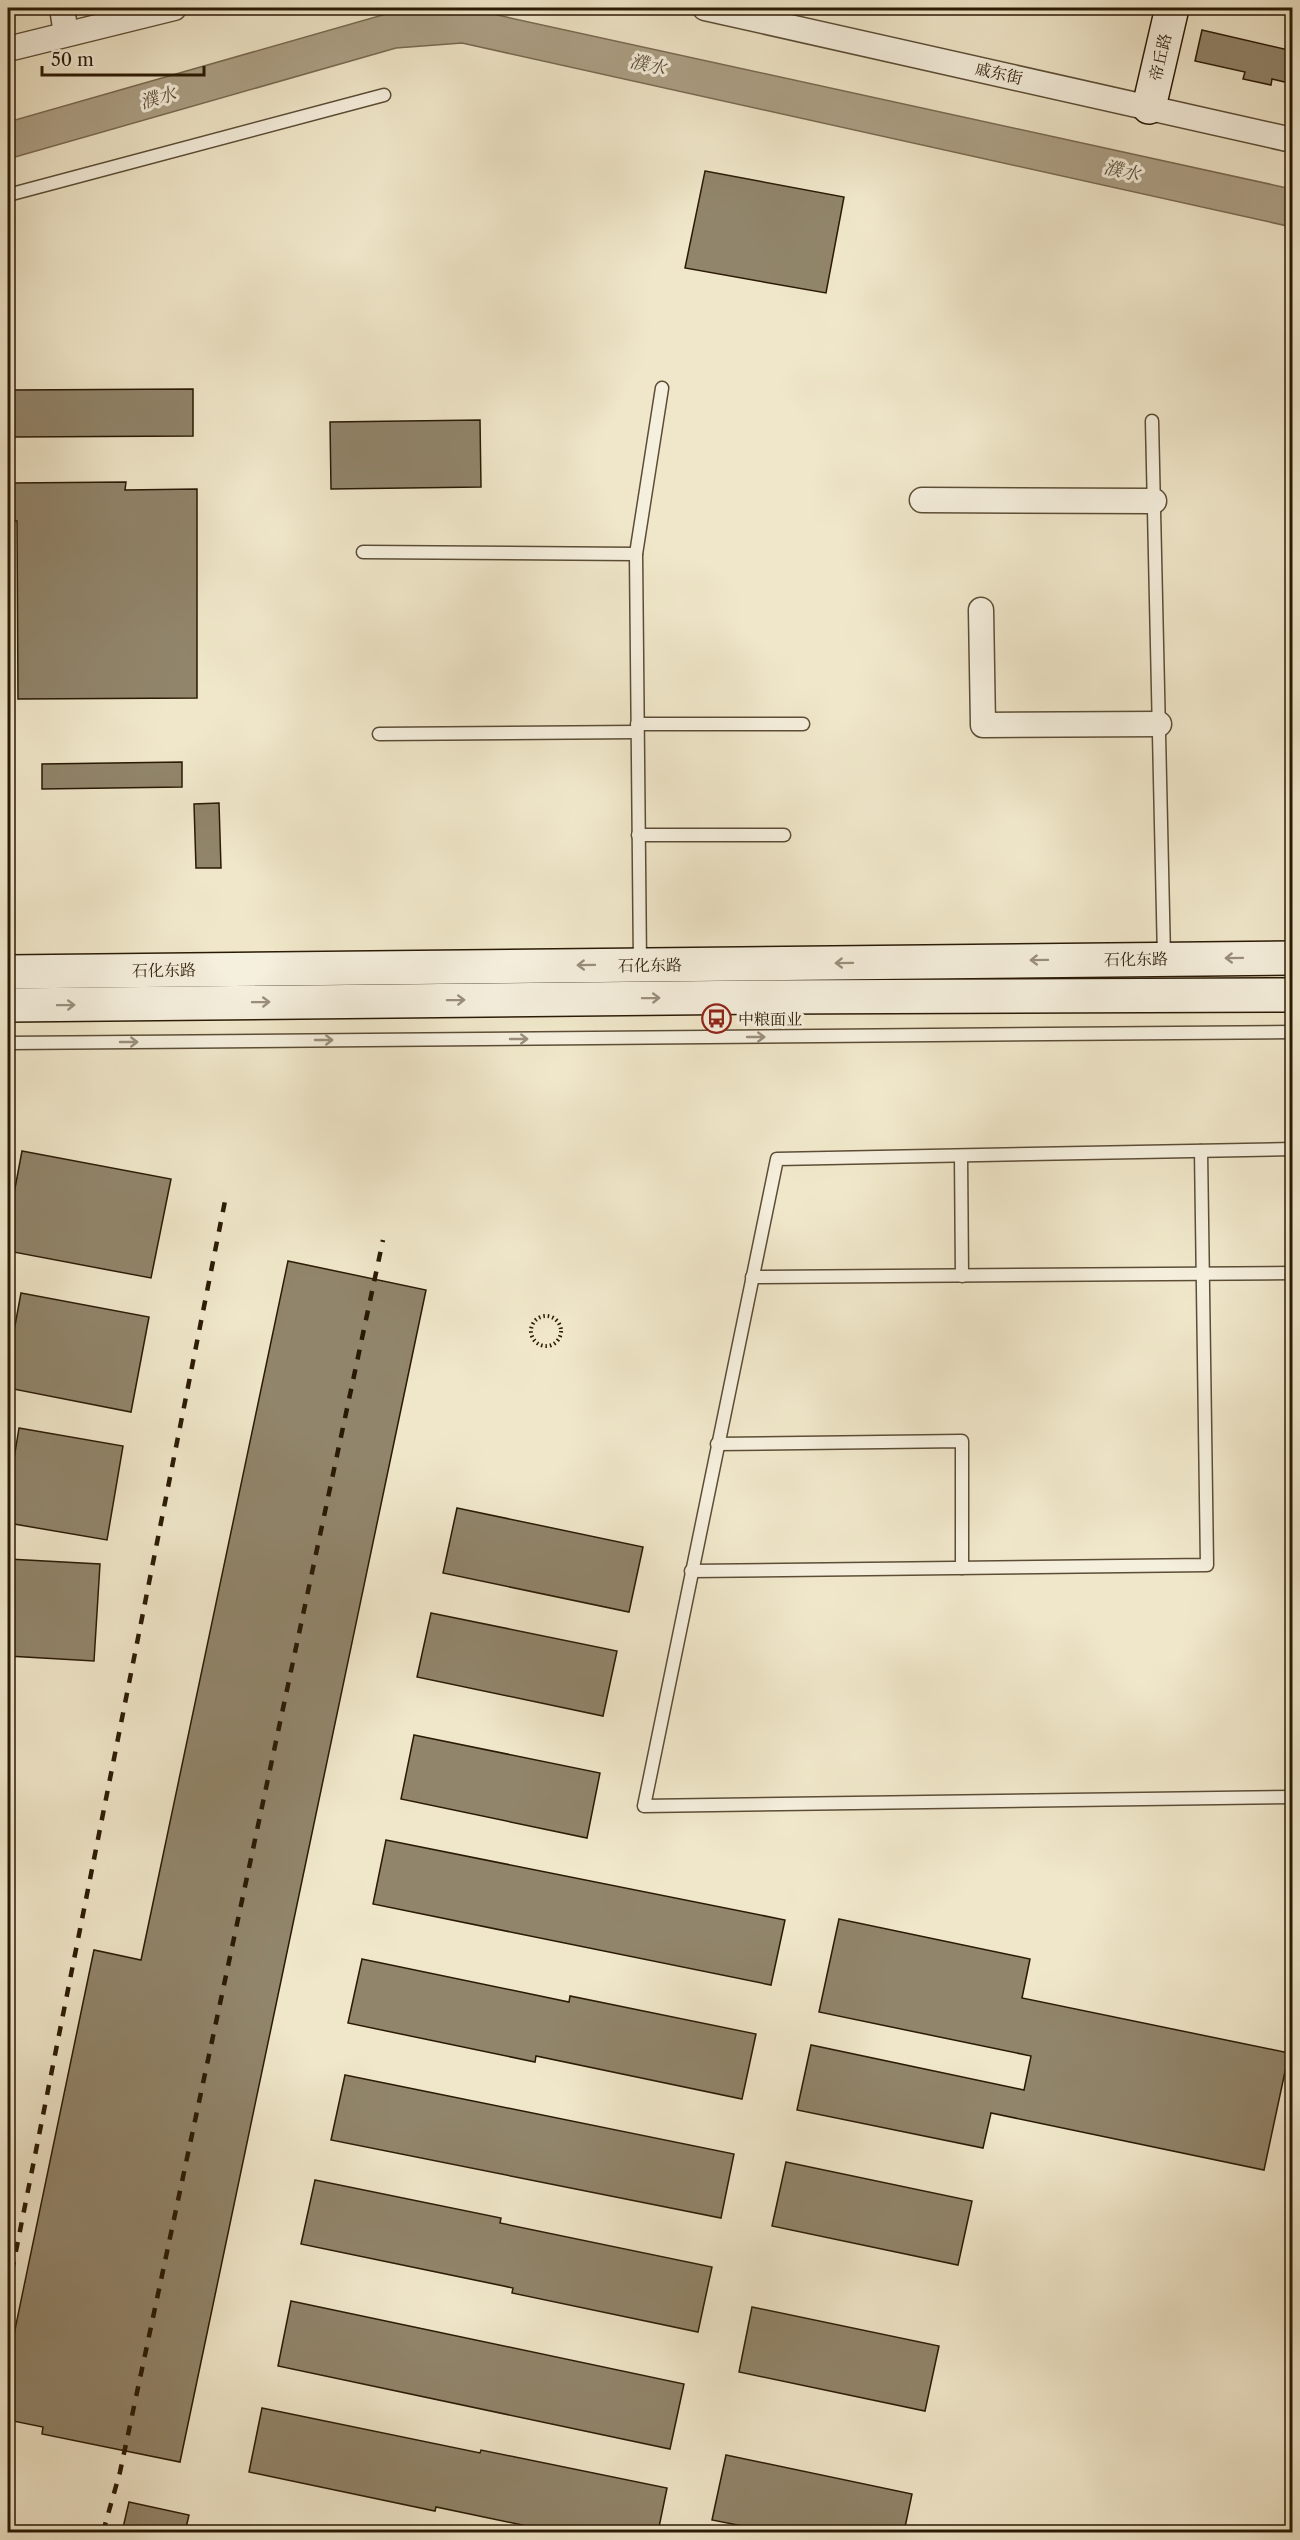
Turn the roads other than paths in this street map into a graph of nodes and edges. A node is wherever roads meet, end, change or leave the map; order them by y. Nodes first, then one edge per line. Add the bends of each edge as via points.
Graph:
1 (62, 8) edge
2 (174, 8) edge
3 (705, 8) edge
4 (1172, 8) edge
5 (66, 34) junction
6 (8, 49) edge
7 (384, 95) dead end
8 (1149, 107) junction
9 (1293, 140) edge
10 (8, 195) edge
11 (662, 388) dead end
12 (1152, 421) dead end
13 (922, 500) dead end
14 (1154, 501) junction
15 (363, 552) dead end
16 (636, 554) junction
17 (981, 610) dead end
18 (803, 724) dead end
19 (1159, 724) junction
20 (637, 728) junction
21 (380, 734) dead end
22 (638, 835) junction
23 (784, 835) dead end
24 (1293, 958) edge
25 (1164, 959) junction
26 (640, 965) junction
27 (8, 972) edge
28 (1293, 995) edge
29 (8, 1005) edge
30 (1293, 1032) edge
31 (8, 1043) edge
32 (1293, 1149) edge
33 (1201, 1151) junction
34 (961, 1156) junction
35 (1293, 1272) edge
36 (1203, 1273) junction
37 (962, 1275) junction
38 (752, 1277) junction
39 (717, 1443) junction
40 (962, 1568) junction
41 (691, 1571) junction
42 (1293, 1797) edge

1 - 5 street
2 - 5 street
3 - 8 street, 戚东街
4 - 8 main road, 帝丘路
5 - 6 street
7 - 10 lane
8 - 9 street, 戚东街
11 - 16 lane
12 - 14 lane
13 - 14 street
14 - 19 lane
15 - 16 lane
16 - 20 lane
17 - 19 street via 983,725
18 - 20 lane
19 - 25 lane
20 - 21 lane
20 - 22 lane
22 - 23 lane
22 - 26 lane
24 -> 25 main road, 石化东路
25 -> 26 main road, 石化东路
26 -> 27 main road, 石化东路
29 -> 28 main road, 石化东路
31 -> 30 lane
32 - 33 lane
33 - 34 lane
33 - 36 lane
34 - 37 lane
34 - 38 lane via 777,1159
35 - 36 lane
36 - 37 lane
36 - 40 lane via 1207,1565
37 - 38 lane
38 - 39 lane
39 - 40 lane via 962,1441
39 - 41 lane
40 - 41 lane
41 - 42 lane via 645,1806

